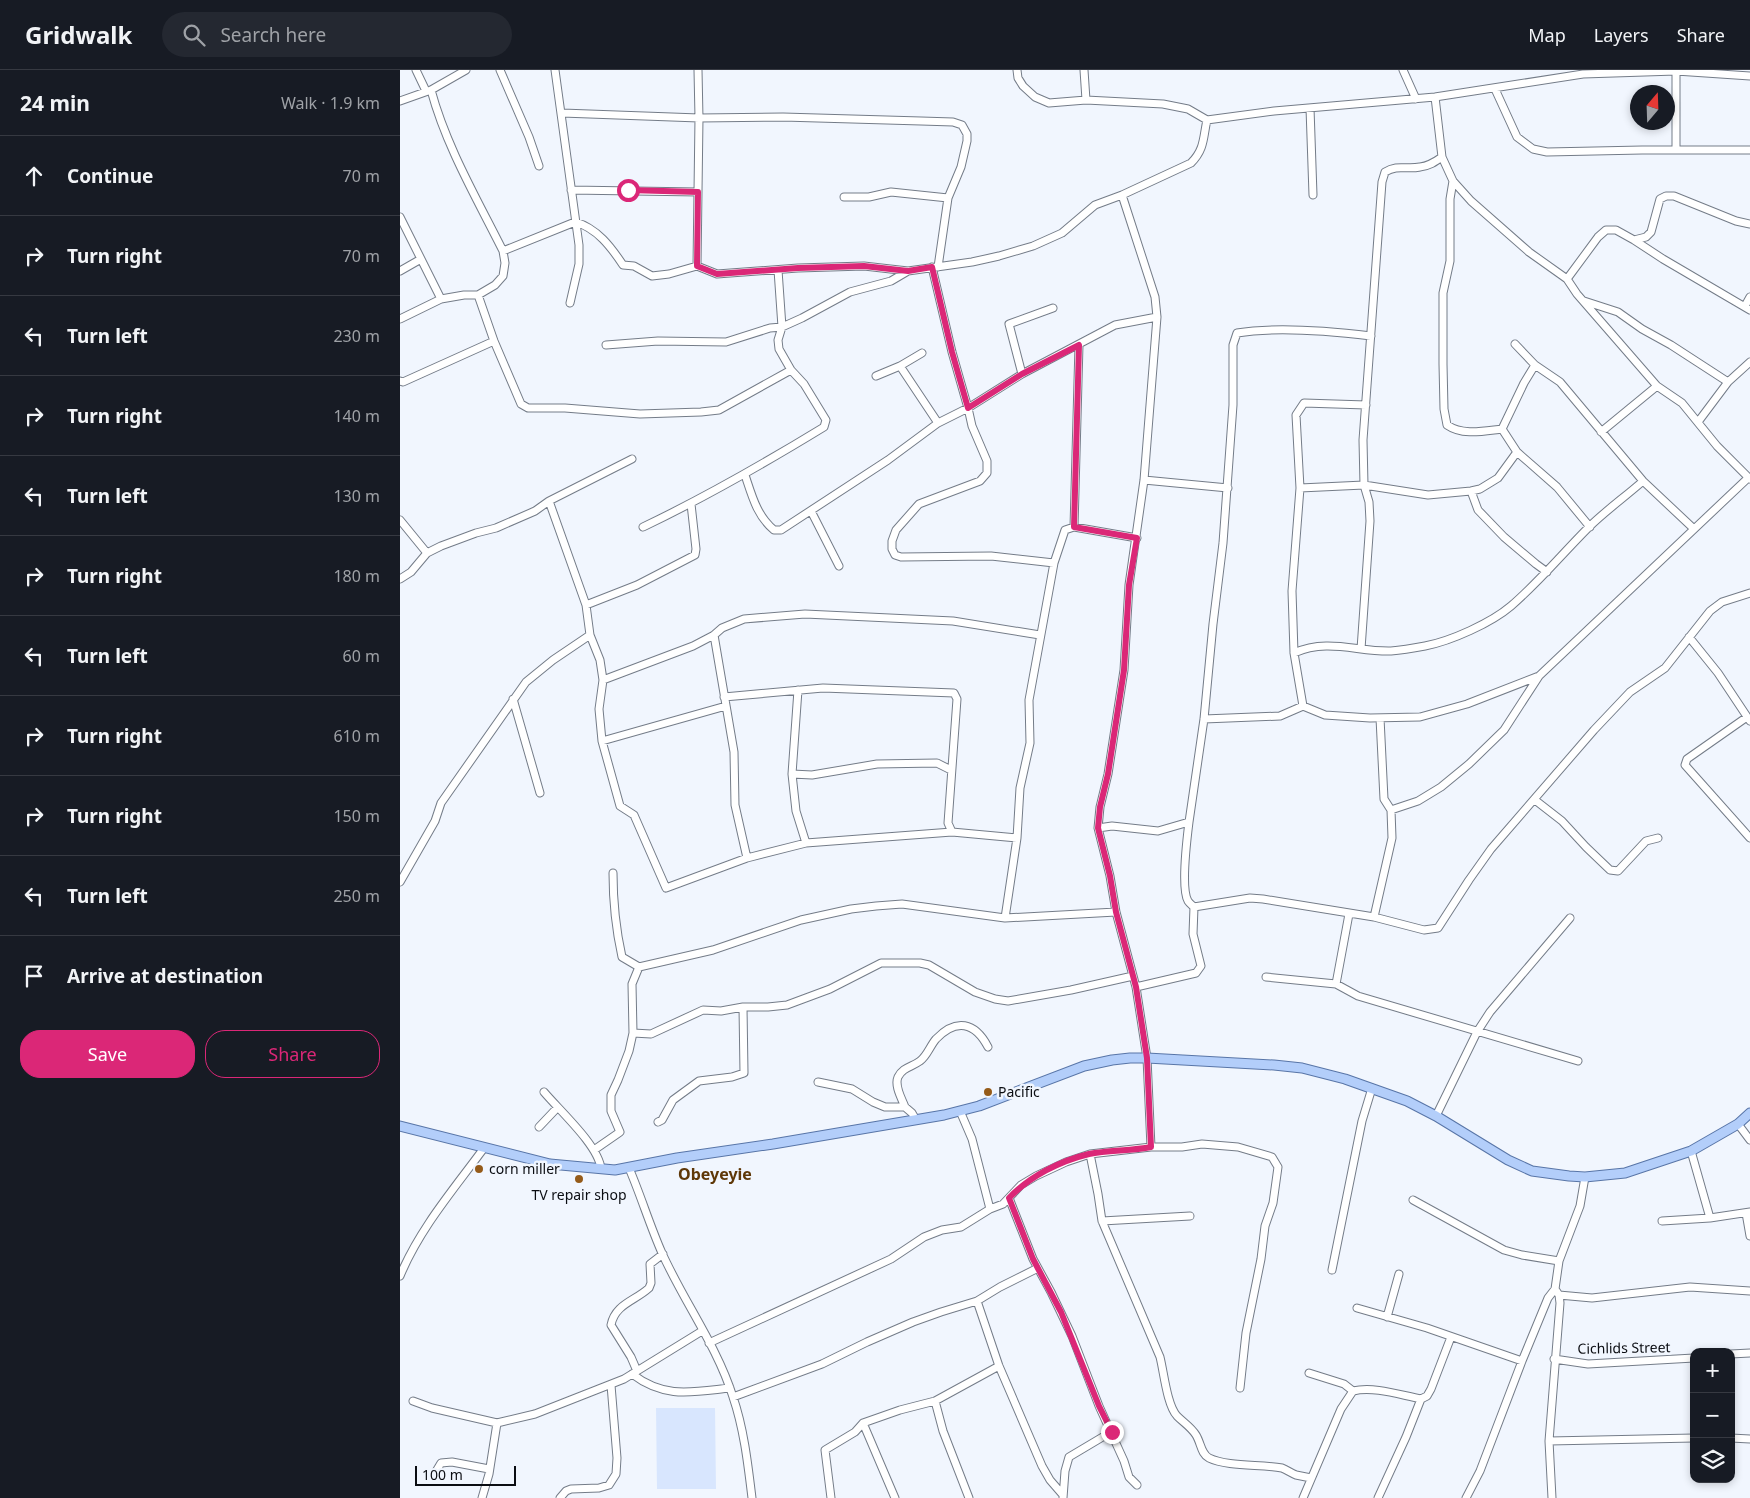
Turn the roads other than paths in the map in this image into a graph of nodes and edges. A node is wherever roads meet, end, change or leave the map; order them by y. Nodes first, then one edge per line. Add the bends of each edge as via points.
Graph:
1 (416, 70) edge
2 (466, 70) edge
3 (500, 70) edge
4 (555, 70) edge
5 (698, 70) edge
6 (1017, 70) edge
7 (1084, 70) edge
8 (1403, 70) edge
9 (1676, 71) edge
10 (1750, 76) edge
11 (1496, 88) junction
12 (428, 90) junction
13 (1435, 97) junction
14 (1416, 99) junction
15 (1086, 100) junction
16 (400, 101) edge
17 (1310, 108) junction
18 (562, 113) junction
19 (699, 118) junction
20 (1207, 120) junction
21 (1676, 150) junction
22 (1750, 150) edge
23 (1442, 157) junction
24 (539, 166) dead end
25 (1454, 181) junction
26 (571, 190) junction
27 (698, 192) junction
28 (1122, 195) junction
29 (1313, 195) dead end
30 (844, 197) dead end
31 (948, 198) junction
32 (400, 217) edge
33 (575, 222) junction
34 (1750, 224) edge
35 (1634, 240) junction
36 (503, 251) junction
37 (421, 259) junction
38 (697, 266) junction
39 (935, 267) junction
40 (778, 270) junction
41 (400, 271) edge
42 (908, 271) junction
43 (1567, 279) junction
44 (478, 295) junction
45 (1750, 297) edge
46 (442, 299) junction
47 (1584, 302) junction
48 (570, 303) dead end
49 (1052, 308) dead end
50 (1747, 308) edge
51 (1156, 316) junction
52 (400, 319) edge
53 (782, 327) junction
54 (1371, 336) junction
55 (494, 341) junction
56 (1515, 344) dead end
57 (606, 345) dead end
58 (1079, 345) junction
59 (922, 353) dead end
60 (1750, 362) edge
61 (1535, 365) junction
62 (900, 366) junction
63 (791, 370) junction
64 (1022, 374) junction
65 (876, 376) dead end
66 (400, 381) edge
67 (1728, 382) junction
68 (1657, 386) junction
69 (1366, 405) junction
70 (968, 408) junction
71 (1698, 422) junction
72 (938, 423) junction
73 (1502, 429) junction
74 (1601, 432) junction
75 (1517, 452) junction
76 (632, 459) dead end
77 (745, 475) junction
78 (1749, 479) edge
79 (1144, 480) junction
80 (1643, 482) junction
81 (1364, 485) junction
82 (1228, 488) junction
83 (1300, 488) junction
84 (1471, 491) junction
85 (549, 501) junction
86 (691, 504) junction
87 (811, 511) junction
88 (400, 520) edge
89 (643, 527) dead end
90 (1074, 527) junction
91 (1590, 527) junction
92 (1694, 529) junction
93 (1137, 538) junction
94 (427, 553) junction
95 (1054, 562) junction
96 (839, 566) dead end
97 (1547, 572) junction
98 (400, 579) edge
99 (1750, 593) edge
100 (586, 605) junction
101 (590, 635) junction
102 (714, 635) junction
103 (1040, 635) junction
104 (1689, 637) junction
105 (1361, 649) junction
106 (1294, 653) junction
107 (1539, 676) junction
108 (603, 680) junction
109 (798, 690) junction
110 (724, 697) junction
111 (513, 699) junction
112 (726, 706) junction
113 (1303, 706) junction
114 (1380, 718) junction
115 (1748, 719) edge
116 (1204, 720) junction
117 (602, 741) junction
118 (951, 770) junction
119 (792, 774) junction
120 (540, 793) dead end
121 (1536, 800) junction
122 (1392, 810) junction
123 (1189, 822) junction
124 (1098, 828) junction
125 (952, 832) junction
126 (1017, 838) junction
127 (1658, 838) dead end
128 (1750, 838) edge
129 (806, 843) junction
130 (746, 858) junction
131 (613, 873) dead end
132 (400, 882) edge
133 (1194, 907) junction
134 (1116, 912) junction
135 (1349, 914) junction
136 (1374, 917) junction
137 (1006, 918) junction
138 (1570, 918) dead end
139 (639, 967) junction
140 (1133, 976) junction
141 (1266, 977) dead end
142 (1336, 984) junction
143 (1136, 987) junction
144 (743, 1007) junction
145 (1477, 1032) junction
146 (633, 1033) junction
147 (988, 1047) dead end
148 (1147, 1058) junction
149 (1578, 1062) dead end
150 (818, 1082) dead end
151 (1372, 1088) junction
152 (544, 1092) dead end
153 (905, 1107) junction
154 (557, 1108) junction
155 (960, 1111) junction
156 (1750, 1113) edge
157 (1436, 1116) junction
158 (916, 1120) junction
159 (658, 1122) dead end
160 (1738, 1124) junction
161 (400, 1126) edge
162 (539, 1127) dead end
163 (1750, 1140) edge
164 (1151, 1147) junction
165 (484, 1148) junction
166 (594, 1150) junction
167 (1691, 1151) junction
168 (1090, 1154) junction
169 (629, 1168) junction
170 (601, 1169) junction
171 (1585, 1177) junction
172 (1009, 1198) junction
173 (1412, 1200) dead end
174 (990, 1209) junction
175 (1748, 1213) edge
176 (1190, 1216) dead end
177 (1710, 1218) junction
178 (1662, 1220) dead end
179 (1102, 1221) junction
180 (1750, 1236) edge
181 (663, 1254) junction
182 (1559, 1261) junction
183 (1038, 1268) junction
184 (1332, 1270) dead end
185 (1400, 1274) dead end
186 (400, 1276) edge
187 (1750, 1291) edge
188 (1557, 1292) junction
189 (977, 1301) junction
190 (1357, 1308) dead end
191 (1387, 1317) junction
192 (702, 1331) junction
193 (1451, 1337) junction
194 (709, 1343) junction
195 (1750, 1353) edge
196 (1735, 1354) edge
197 (1690, 1358) edge
198 (1554, 1359) junction
199 (1522, 1361) junction
200 (999, 1366) junction
201 (634, 1373) junction
202 (1309, 1373) dead end
203 (611, 1385) junction
204 (730, 1388) junction
205 (1240, 1388) dead end
206 (1353, 1391) junction
207 (733, 1397) junction
208 (1421, 1398) junction
209 (413, 1401) dead end
210 (935, 1401) junction
211 (497, 1423) junction
212 (862, 1423) junction
213 (1112, 1432) junction
214 (1690, 1438) edge
215 (1735, 1438) edge
216 (1750, 1438) edge
217 (1549, 1441) junction
218 (489, 1469) junction
219 (435, 1473) dead end
220 (1311, 1478) junction
221 (1137, 1485) dead end
222 (1063, 1496) edge
223 (482, 1498) edge
224 (560, 1498) edge
225 (752, 1498) edge
226 (832, 1498) edge
227 (895, 1498) edge
228 (969, 1498) edge
229 (1303, 1498) edge
230 (1378, 1498) edge
231 (1466, 1498) edge
232 (1552, 1498) edge

1 - 12 street
2 - 12 street
3 - 24 street
4 - 18 street
5 - 19 street
6 - 15 street via 1023,86 1035,97 1049,103
7 - 15 street
8 - 14 street
9 - 10 street
9 - 11 street via 1582,74
9 - 21 street
11 - 13 street
11 - 21 street via 1517,137 1533,149 1547,152
12 - 16 street
12 - 36 street via 458,161
13 - 14 street
13 - 23 street
14 - 17 street
15 - 20 street via 1163,104 1188,109
17 - 20 street
17 - 29 street
18 - 19 street
18 - 26 street
19 - 27 street
19 - 31 street via 953,122 962,125 967,141 961,167
20 - 28 street via 1202,148 1191,163
21 - 22 street
23 - 25 street
23 - 54 street via 1419,168 1393,167 1385,172
25 - 43 street via 1471,201
25 - 73 street via 1450,199 1450,261 1444,292 1444,410 1447,425 1454,430
26 - 27 street
26 - 33 street
27 - 38 street
28 - 39 street via 1096,205 1062,233 1033,246 999,256
28 - 51 street via 1155,297
30 - 31 street via 869,197 891,192
31 - 39 street
32 - 37 street
33 - 36 street
33 - 38 street via 585,225 609,244 623,265 634,266 652,276
33 - 48 street via 579,264
34 - 35 street via 1674,196 1666,196 1660,199 1651,232
35 - 43 street via 1616,230 1606,230
35 - 50 street
36 - 44 street via 503,276
37 - 41 street
37 - 46 street
38 - 40 street via 717,274
39 - 42 street
39 - 70 street via 952,352
40 - 42 street via 864,266
40 - 53 street
42 - 53 street via 891,281 850,292
43 - 47 street
44 - 46 street
44 - 55 street
45 - 50 street
46 - 52 street
47 - 67 street via 1618,312
47 - 68 street
49 - 64 street via 1009,324
51 - 58 street via 1115,325
51 - 79 street
53 - 57 street via 726,342 658,341
53 - 63 street via 779,349
54 - 69 street
54 - 82 street via 1286,331 1237,333 1233,345
55 - 63 street via 521,404 528,408 640,414 719,410
55 - 66 street
56 - 61 street
58 - 64 street
58 - 90 street
59 - 62 street
60 - 67 street
61 - 73 street
61 - 74 street via 1560,382
62 - 65 street
62 - 72 street
63 - 77 street via 823,414 826,420 824,427
64 - 70 street
67 - 71 street
68 - 71 street via 1682,403
68 - 74 street
69 - 81 street via 1362,440
69 - 83 street via 1304,404 1296,415
70 - 72 street
70 - 95 street via 987,461 987,474 980,481 919,504 896,530 892,541 895,555 991,556
71 - 78 street
72 - 87 street
73 - 75 street
74 - 80 street
75 - 84 street via 1498,478
75 - 91 street via 1557,487
76 - 85 street
77 - 86 street
77 - 87 street via 756,507 774,530 780,530
78 - 92 street
79 - 82 street
79 - 93 street
80 - 91 street
80 - 92 street
81 - 83 street
81 - 84 street via 1428,495
81 - 105 street via 1370,521
82 - 116 street
83 - 106 street via 1292,590
84 - 97 street via 1478,510 1504,537
85 - 94 street via 535,511 496,528
85 - 100 street
86 - 89 street
86 - 100 street via 695,555 637,585
87 - 96 street
88 - 94 street
90 - 93 street
90 - 95 street via 1064,530
91 - 97 street
92 - 107 street
93 - 124 street via 1129,585 1124,670
94 - 98 street via 411,572
95 - 103 street
97 - 105 street via 1509,608 1446,641 1392,650
99 - 104 street via 1722,602 1710,611
100 - 101 street
101 - 108 street via 600,660
101 - 111 street via 552,660 526,682
102 - 103 street via 744,619 805,614 953,621
102 - 108 street
102 - 110 street
103 - 126 street via 1029,700 1030,743 1020,788
104 - 115 street via 1718,673
104 - 121 street via 1665,668 1630,692 1594,730
105 - 106 street via 1320,646
106 - 113 street
107 - 114 street via 1467,704 1420,717
107 - 122 street via 1504,730 1469,764 1418,802
108 - 117 street via 599,709
109 - 110 street
109 - 118 street via 954,693 957,699
109 - 119 street
110 - 112 street
111 - 120 street
111 - 132 street via 441,803 435,821
112 - 117 street
112 - 130 street via 734,752 735,805
113 - 114 street via 1325,715
113 - 116 street via 1280,716
114 - 122 street via 1384,799
115 - 128 street via 1687,759 1685,765
116 - 123 street
117 - 130 street via 620,806 634,815 666,888
118 - 119 street via 937,763 877,764 812,775
118 - 125 street via 948,823
119 - 129 street via 796,811
121 - 127 street via 1562,821 1610,870 1618,870 1646,841
121 - 136 street via 1491,849 1438,928 1424,930
122 - 136 street via 1392,838
123 - 124 street via 1158,831 1112,826
123 - 133 street via 1185,863 1188,901
124 - 134 street
125 - 126 street
125 - 129 street
126 - 137 street
129 - 130 street
131 - 139 street via 622,957
133 - 135 street via 1250,898
133 - 143 street via 1193,934 1201,966 1196,973
134 - 137 street
134 - 140 street
135 - 136 street
135 - 142 street
137 - 139 street via 902,904 851,909 801,920 713,950
138 - 145 street via 1496,1004
139 - 146 street via 632,984
140 - 143 street
140 - 144 street via 1008,1001 976,992 929,965 881,963 830,989 787,1005
141 - 142 street
142 - 145 street via 1358,996
143 - 148 street
144 - 146 street via 703,1010 651,1034
144 - 159 street via 744,1073 699,1081 672,1100
145 - 149 street
145 - 157 street
146 - 166 street via 611,1094 611,1111 620,1132
147 - 153 street via 983,1037 972,1028 952,1026 936,1039 920,1061 908,1066 898,1077 898,1089
148 - 151 main road via 1302,1068
148 - 155 main road via 1084,1066
148 - 164 street
150 - 153 street via 852,1089 885,1107
151 - 157 main road
151 - 184 street via 1362,1121
152 - 154 street
153 - 158 street
154 - 162 street
154 - 166 street
155 - 158 main road
155 - 174 street via 972,1139
156 - 160 main road
157 - 171 main road via 1532,1171
158 - 169 main road
160 - 163 street
160 - 167 main road
161 - 165 main road
164 - 168 street
164 - 205 street via 1238,1146 1272,1157 1278,1167 1246,1333
165 - 170 main road via 550,1164
165 - 186 street via 417,1240
166 - 170 street
167 - 171 main road via 1625,1173
167 - 177 street
168 - 172 street via 1036,1176
168 - 179 street
169 - 170 main road
169 - 181 street
171 - 182 street via 1580,1206
172 - 174 street
172 - 183 street
173 - 182 street via 1504,1250
174 - 194 street via 961,1227 942,1230 924,1238 891,1259
175 - 177 street
175 - 180 street
176 - 179 street
177 - 178 street
179 - 220 street via 1160,1357 1176,1416 1193,1430 1202,1451 1209,1458 1232,1464 1263,1465
181 - 192 street
181 - 201 street via 650,1264 649,1288 616,1310 612,1317 611,1324 631,1357
182 - 188 street
183 - 189 street
183 - 213 street via 1072,1336
185 - 191 street
187 - 188 street via 1690,1288 1592,1298
188 - 198 street
188 - 199 street via 1548,1298
189 - 200 street
189 - 207 street via 913,1322 822,1364
190 - 191 street
191 - 193 street
192 - 194 street
192 - 201 street
193 - 199 street
193 - 208 street via 1431,1389 1427,1396
194 - 204 street
195 - 196 street
197 - 198 street, Cichlids Street via 1588,1364
198 - 217 street
199 - 231 street via 1480,1471
200 - 210 street
200 - 222 street via 1042,1466
201 - 203 street
201 - 204 street via 644,1383 670,1392
202 - 206 street via 1344,1384
203 - 211 street via 535,1414
203 - 224 street via 616,1474 609,1485 571,1489
204 - 207 street
206 - 208 street via 1381,1391
206 - 220 street via 1341,1409
207 - 225 street
208 - 230 street
209 - 211 street
210 - 212 street
210 - 228 street
211 - 218 street
212 - 226 street via 855,1432 825,1450
212 - 227 street
213 - 221 street via 1129,1477
213 - 222 street via 1069,1457 1064,1471
214 - 217 street
215 - 216 street
217 - 232 street
218 - 219 street via 452,1462 441,1464
218 - 223 street
220 - 229 street

